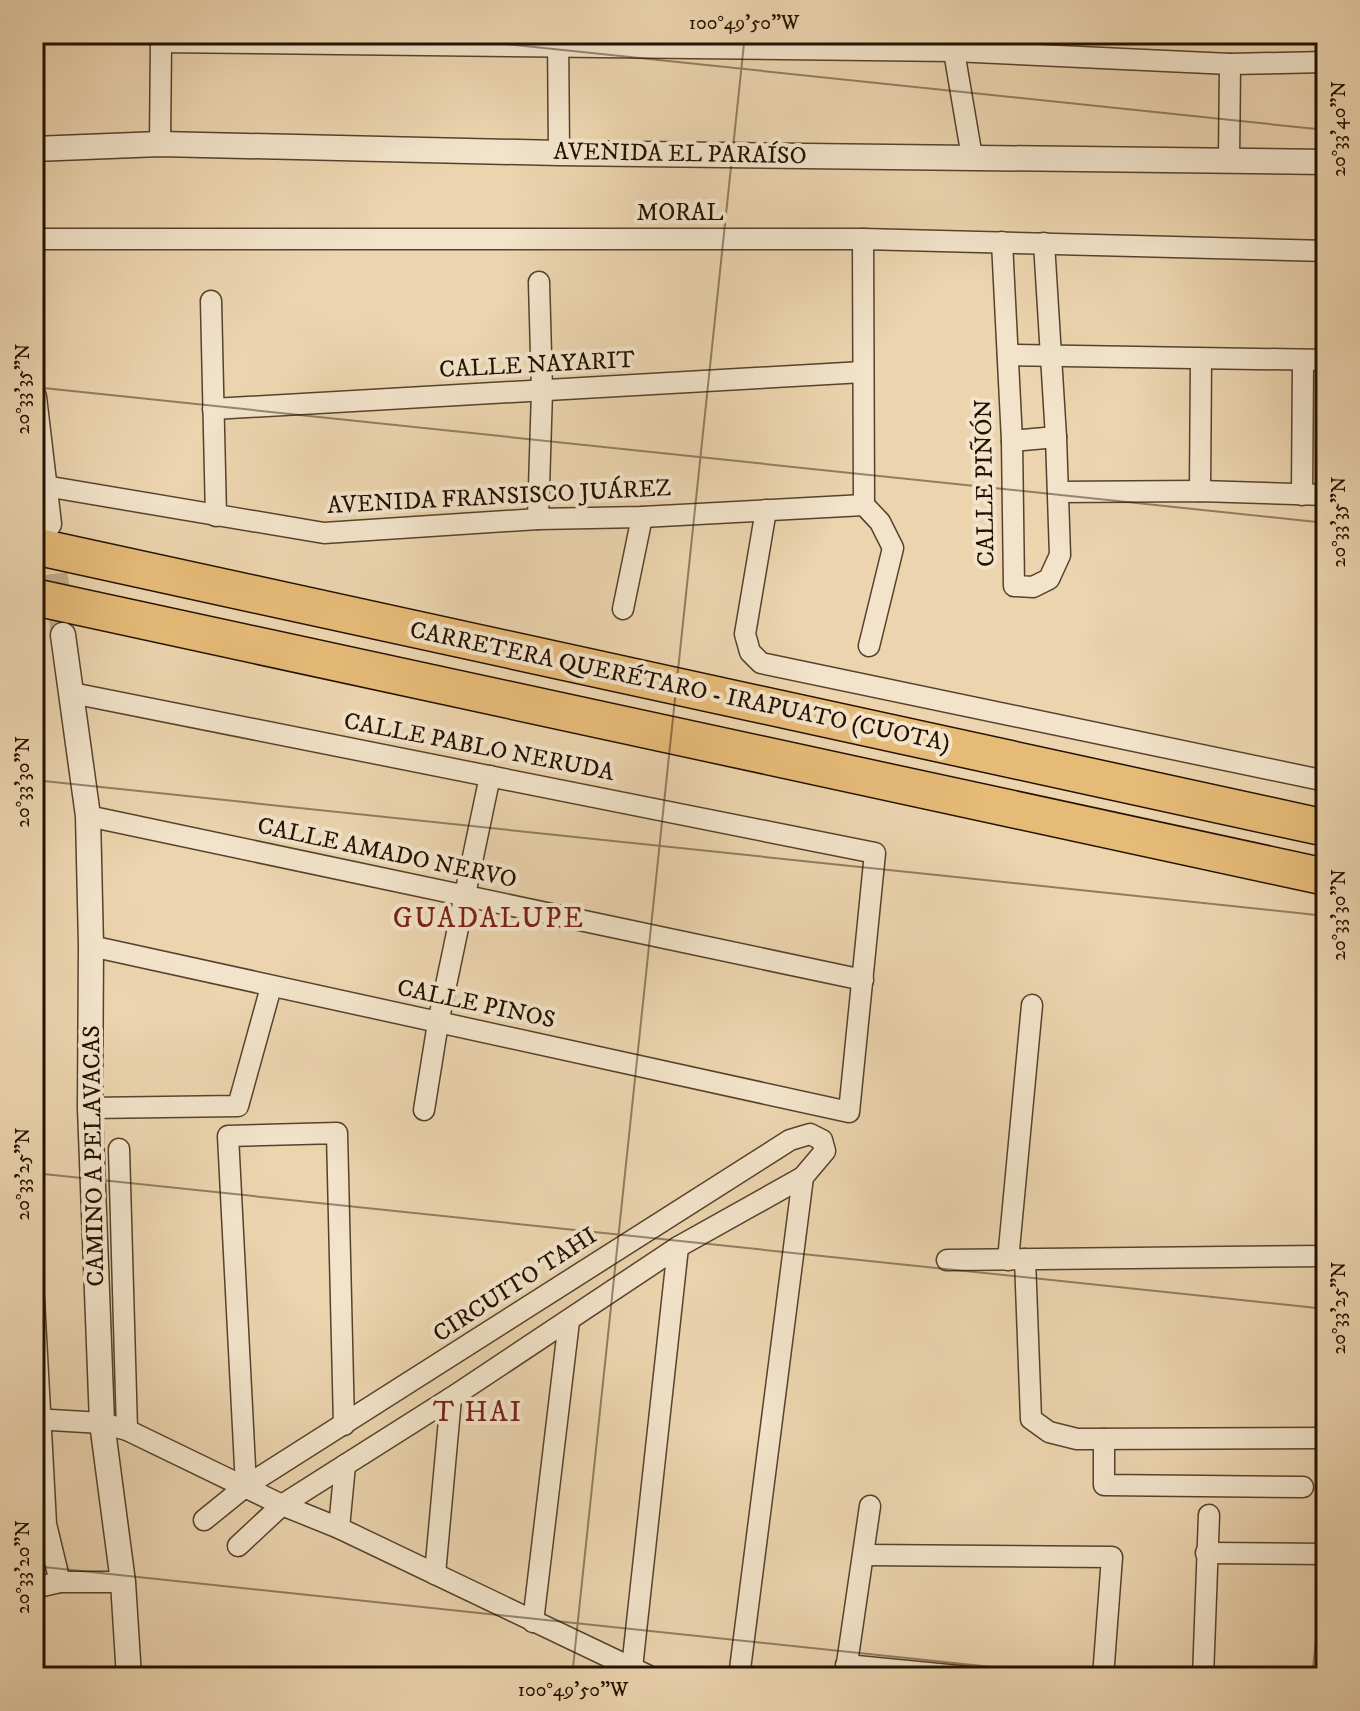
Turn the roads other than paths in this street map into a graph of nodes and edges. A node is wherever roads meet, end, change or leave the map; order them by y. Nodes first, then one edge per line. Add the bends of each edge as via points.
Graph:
1 (558, 40) edge
2 (952, 42) edge
3 (1326, 62) edge
4 (1230, 64) junction
5 (160, 144) junction
6 (34, 149) edge
7 (559, 153) junction
8 (972, 157) junction
9 (1229, 160) junction
10 (1326, 162) edge
11 (34, 239) edge
12 (863, 239) junction
13 (1002, 242) junction
14 (1044, 243) junction
15 (1326, 251) edge
16 (539, 282) dead end
17 (211, 301) dead end
18 (1008, 355) junction
19 (1051, 357) junction
20 (1201, 359) junction
21 (1303, 360) junction
22 (1326, 360) edge
23 (863, 372) junction
24 (542, 391) junction
25 (34, 397) edge
26 (213, 409) junction
27 (1056, 437) junction
28 (1012, 441) junction
29 (45, 486) junction
30 (1200, 491) junction
31 (1059, 492) junction
32 (1302, 495) junction
33 (1326, 495) edge
34 (864, 505) junction
35 (766, 510) junction
36 (216, 516) junction
37 (642, 517) junction
38 (538, 519) junction
39 (42, 535) edge
40 (34, 597) edge
41 (623, 609) dead end
42 (63, 635) tunnel mouth
43 (869, 646) dead end
44 (72, 693) junction
45 (490, 776) junction
46 (1326, 781) edge
47 (88, 816) junction
48 (1326, 828) edge
49 (1326, 877) edge
50 (465, 896) junction
51 (91, 946) junction
52 (863, 980) junction
53 (271, 987) junction
54 (1032, 1005) dead end
55 (438, 1023) junction
56 (90, 1108) junction
57 (424, 1110) dead end
58 (119, 1149) dead end
59 (803, 1177) junction
60 (678, 1247) junction
61 (1326, 1256) edge
62 (947, 1260) dead end
63 (1016, 1260) junction
64 (34, 1299) edge
65 (569, 1321) junction
66 (451, 1398) junction
67 (37, 1419) edge
68 (102, 1423) junction
69 (344, 1425) junction
70 (127, 1430) junction
71 (1326, 1438) edge
72 (1104, 1439) junction
73 (345, 1465) junction
74 (246, 1486) junction
75 (1303, 1487) dead end
76 (282, 1505) junction
77 (870, 1506) dead end
78 (1209, 1515) dead end
79 (204, 1520) dead end
80 (40, 1524) edge
81 (339, 1528) junction
82 (238, 1546) dead end
83 (1206, 1553) junction
84 (1326, 1554) edge
85 (864, 1555) junction
86 (435, 1574) junction
87 (60, 1582) junction
88 (123, 1582) junction
89 (34, 1588) edge
90 (533, 1622) junction
91 (846, 1671) edge
92 (641, 1673) edge
93 (129, 1677) edge
94 (739, 1677) edge
95 (969, 1677) edge
96 (1103, 1677) edge
97 (1203, 1677) edge

1 - 2 street
1 - 5 street via 161,42
1 - 7 street
2 - 4 street
2 - 8 street
3 - 4 street
4 - 9 street
5 - 6 street, AVENIDA EL PARAÍSO
5 - 7 street, AVENIDA EL PARAÍSO
7 - 8 street, AVENIDA EL PARAÍSO
8 - 9 street, AVENIDA EL PARAÍSO
9 - 10 street, AVENIDA EL PARAÍSO
11 - 12 street, MORAL
12 - 13 street, MORAL
12 - 23 street
13 - 14 street, MORAL
13 - 18 street, CALLE PIÑÓN
14 - 15 street, MORAL
14 - 19 street, CALLE PIÑÓN
16 - 24 street
17 - 26 street
18 - 19 street
18 - 28 street, CALLE PIÑÓN
19 - 20 street
19 - 27 street, CALLE PIÑÓN
20 - 21 street
20 - 30 street
21 - 22 street
21 - 32 street
23 - 24 street, CALLE NAYARIT
23 - 34 street
24 - 26 street, CALLE NAYARIT
24 - 38 street
25 - 29 street
26 - 36 street
27 - 28 street
27 - 31 street, CALLE PIÑÓN
28 - 31 street, CALLE PIÑÓN via 1014,586 1033,587 1049,579 1060,555
29 - 36 street, AVENIDA FRANSISCO JUÁREZ
29 - 39 street
30 - 31 street
30 - 32 street
32 - 33 street
34 - 35 street, AVENIDA FRANSISCO JUÁREZ
34 - 43 street via 893,548
35 - 37 street, AVENIDA FRANSISCO JUÁREZ
35 - 46 street via 745,634 750,652 761,663
36 - 38 street, AVENIDA FRANSISCO JUÁREZ via 324,533
37 - 38 street, AVENIDA FRANSISCO JUÁREZ
37 - 41 street
39 - 48 highway, CARRETERA QUERÉTARO - IRAPUATO (CUOTA)
40 - 49 highway, CARRETERA QUERÉTARO - IRAPUATO (CUOTA)
42 - 44 street, CAMINO A PELAVACAS
44 - 45 street, CALLE PABLO NERUDA
44 - 47 street, CAMINO A PELAVACAS
45 - 50 street
45 - 52 street, CALLE PABLO NERUDA via 875,853
47 - 50 street, CALLE AMADO NERVO
47 - 51 street, CAMINO A PELAVACAS
50 - 52 street, CALLE AMADO NERVO
50 - 55 street
51 - 53 street, CALLE PINOS
51 - 56 street, CAMINO A PELAVACAS
52 - 55 street, CALLE PINOS via 849,1112
53 - 55 street, CALLE PINOS
53 - 56 street via 238,1106
54 - 63 street
55 - 57 street
56 - 68 street, CAMINO A PELAVACAS
58 - 70 street
59 - 60 street, CIRCUITO TAHI
59 - 69 street, CIRCUITO TAHI via 825,1151 822,1140 810,1134 790,1140
59 - 94 street, CIRCUITO TAHI
60 - 65 street, CIRCUITO TAHI
60 - 92 street
61 - 63 street
62 - 63 street
63 - 72 street via 1031,1419 1049,1432
64 - 67 street
65 - 66 street, CIRCUITO TAHI
65 - 90 street
66 - 73 street, CIRCUITO TAHI
66 - 86 street
67 - 68 street
67 - 80 street
68 - 70 street
68 - 88 street, CAMINO A PELAVACAS
69 - 74 street, CIRCUITO TAHI
69 - 74 street via 337,1133 228,1136
70 - 74 street
71 - 72 street
72 - 75 street via 1104,1485
73 - 76 street, CIRCUITO TAHI
73 - 81 street
74 - 76 street
74 - 79 street, CIRCUITO TAHI
76 - 81 street
76 - 82 street, CIRCUITO TAHI
77 - 85 street
78 - 83 street
80 - 87 street
81 - 86 street
83 - 84 street
83 - 97 street
85 - 91 street
85 - 96 street via 1112,1557
86 - 90 street
87 - 88 street
87 - 89 street
88 - 93 street, CAMINO A PELAVACAS
90 - 92 street
91 - 95 street

